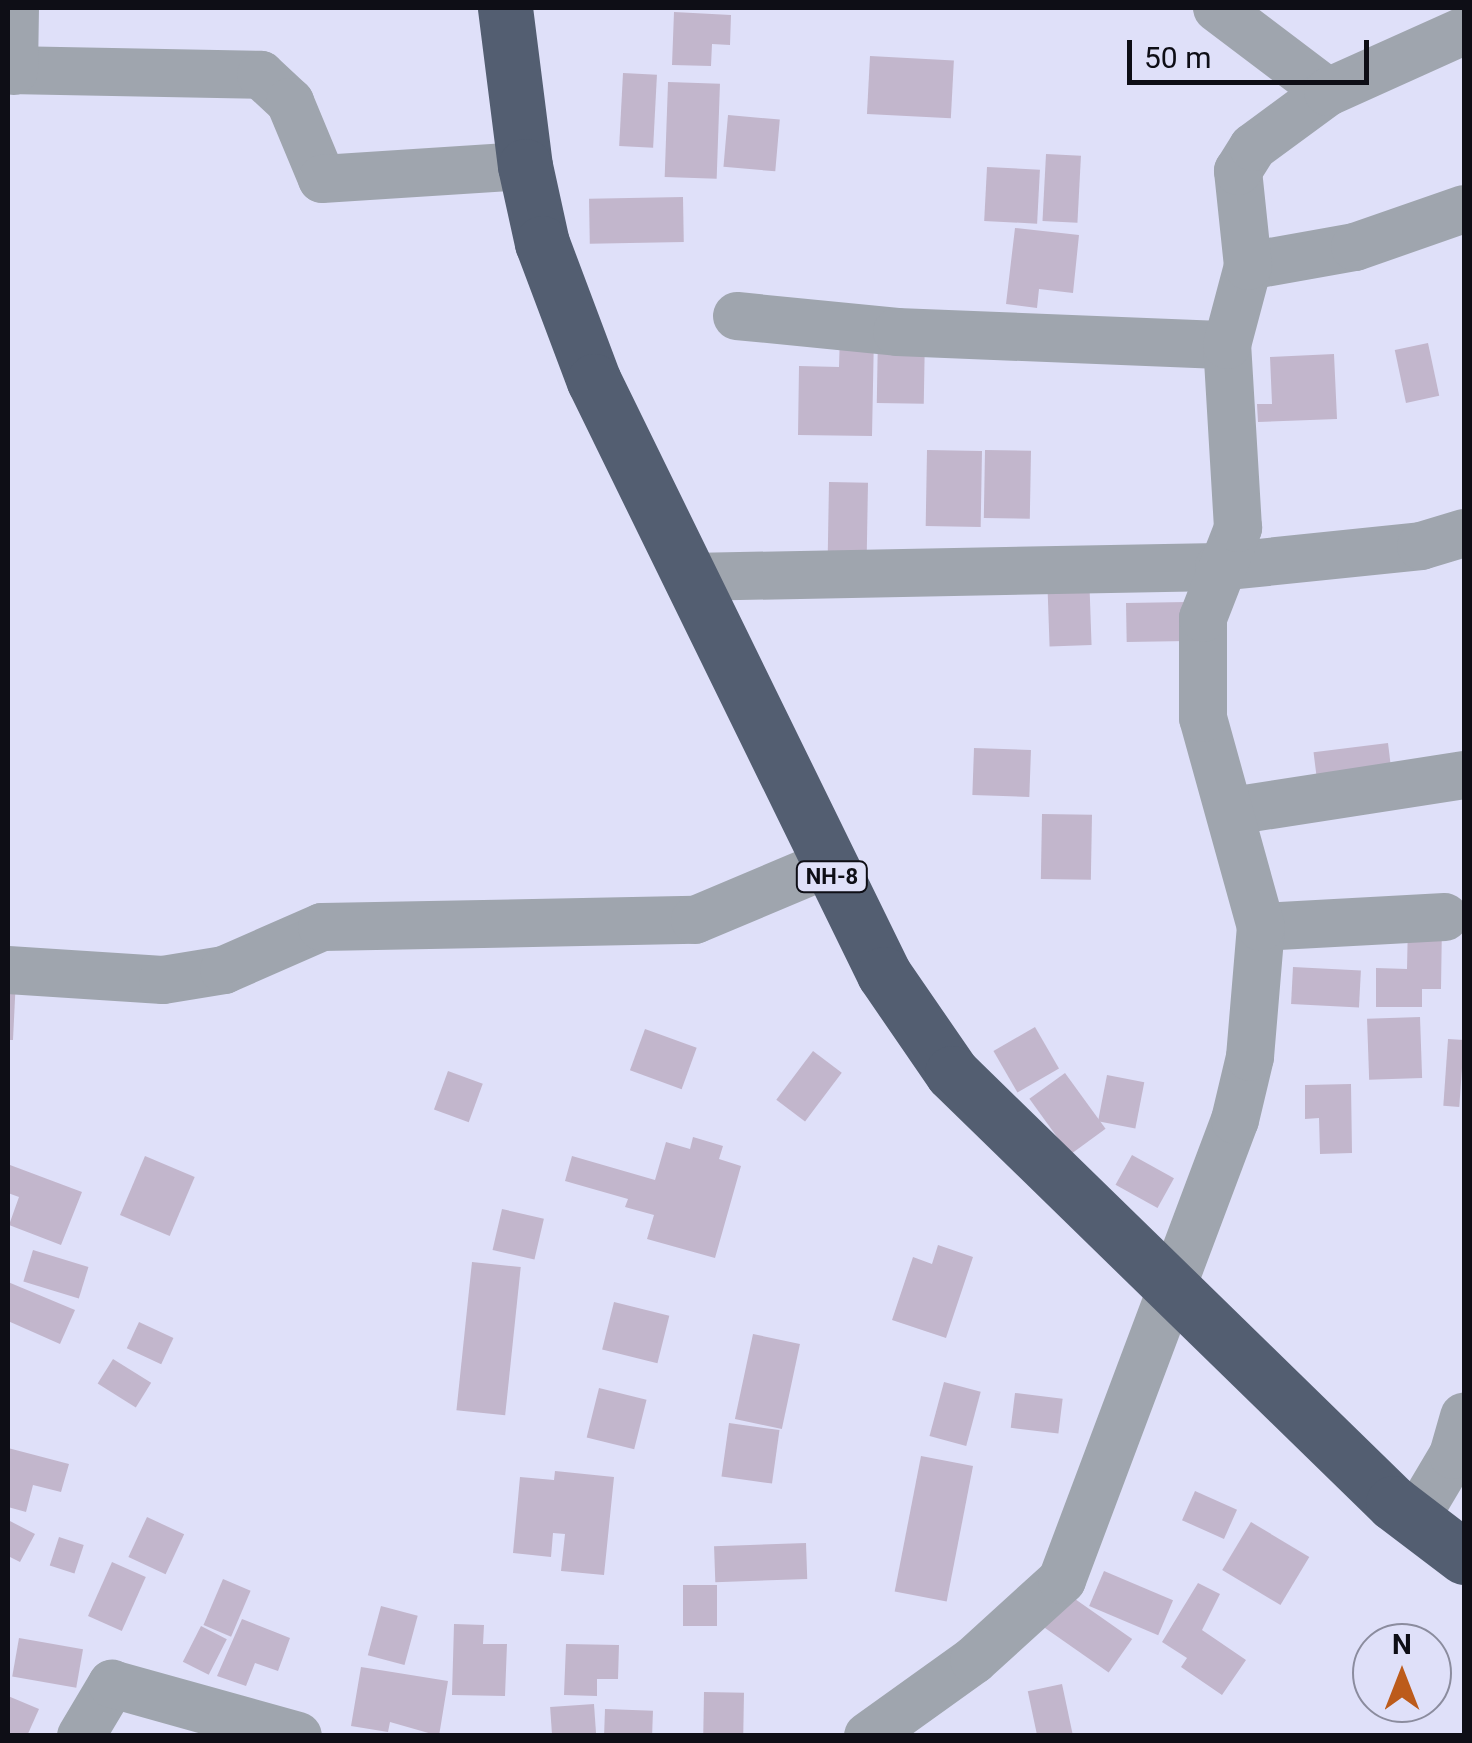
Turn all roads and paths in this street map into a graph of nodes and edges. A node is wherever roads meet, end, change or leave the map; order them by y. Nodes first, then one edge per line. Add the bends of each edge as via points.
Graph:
1 (15, 8) edge
2 (505, 8) edge
3 (1217, 8) edge
4 (1464, 31) edge
5 (10, 70) edge
6 (1328, 92) junction
7 (525, 166) junction
8 (1464, 209) edge
9 (1248, 266) junction
10 (738, 316) dead end
11 (1227, 345) junction
12 (1464, 534) edge
13 (1219, 568) junction
14 (690, 576) junction
15 (1464, 774) edge
16 (1232, 811) junction
17 (826, 865) junction
18 (1445, 917) dead end
19 (1262, 927) junction
20 (8, 970) edge
21 (1171, 1282) junction
22 (1464, 1416) edge
23 (1414, 1519) junction
24 (1464, 1557) edge
25 (291, 1735) edge
26 (81, 1736) edge
27 (868, 1736) edge

1 - 5 street
2 - 7 highway, NH-8
3 - 6 street
4 - 6 street
5 - 7 street via 261,76 290,102 322,179
6 - 9 street via 1254,148 1238,171
7 - 14 highway, NH-8 via 542,243 594,381
8 - 9 street via 1354,248
9 - 11 street
10 - 11 street via 897,332
11 - 13 street via 1238,528
12 - 13 street via 1421,546
13 - 14 street
13 - 16 street via 1203,618 1203,718
14 - 17 highway, NH-8
15 - 16 street
16 - 19 street
17 - 20 street via 695,920 322,927 224,970 163,980
17 - 21 highway, NH-8 via 884,974 952,1073
18 - 19 street
19 - 21 street via 1242,1088
21 - 23 highway, NH-8
21 - 27 street via 1062,1580 974,1660
22 - 23 street via 1453,1454
23 - 24 highway, NH-8
25 - 26 street via 112,1684

